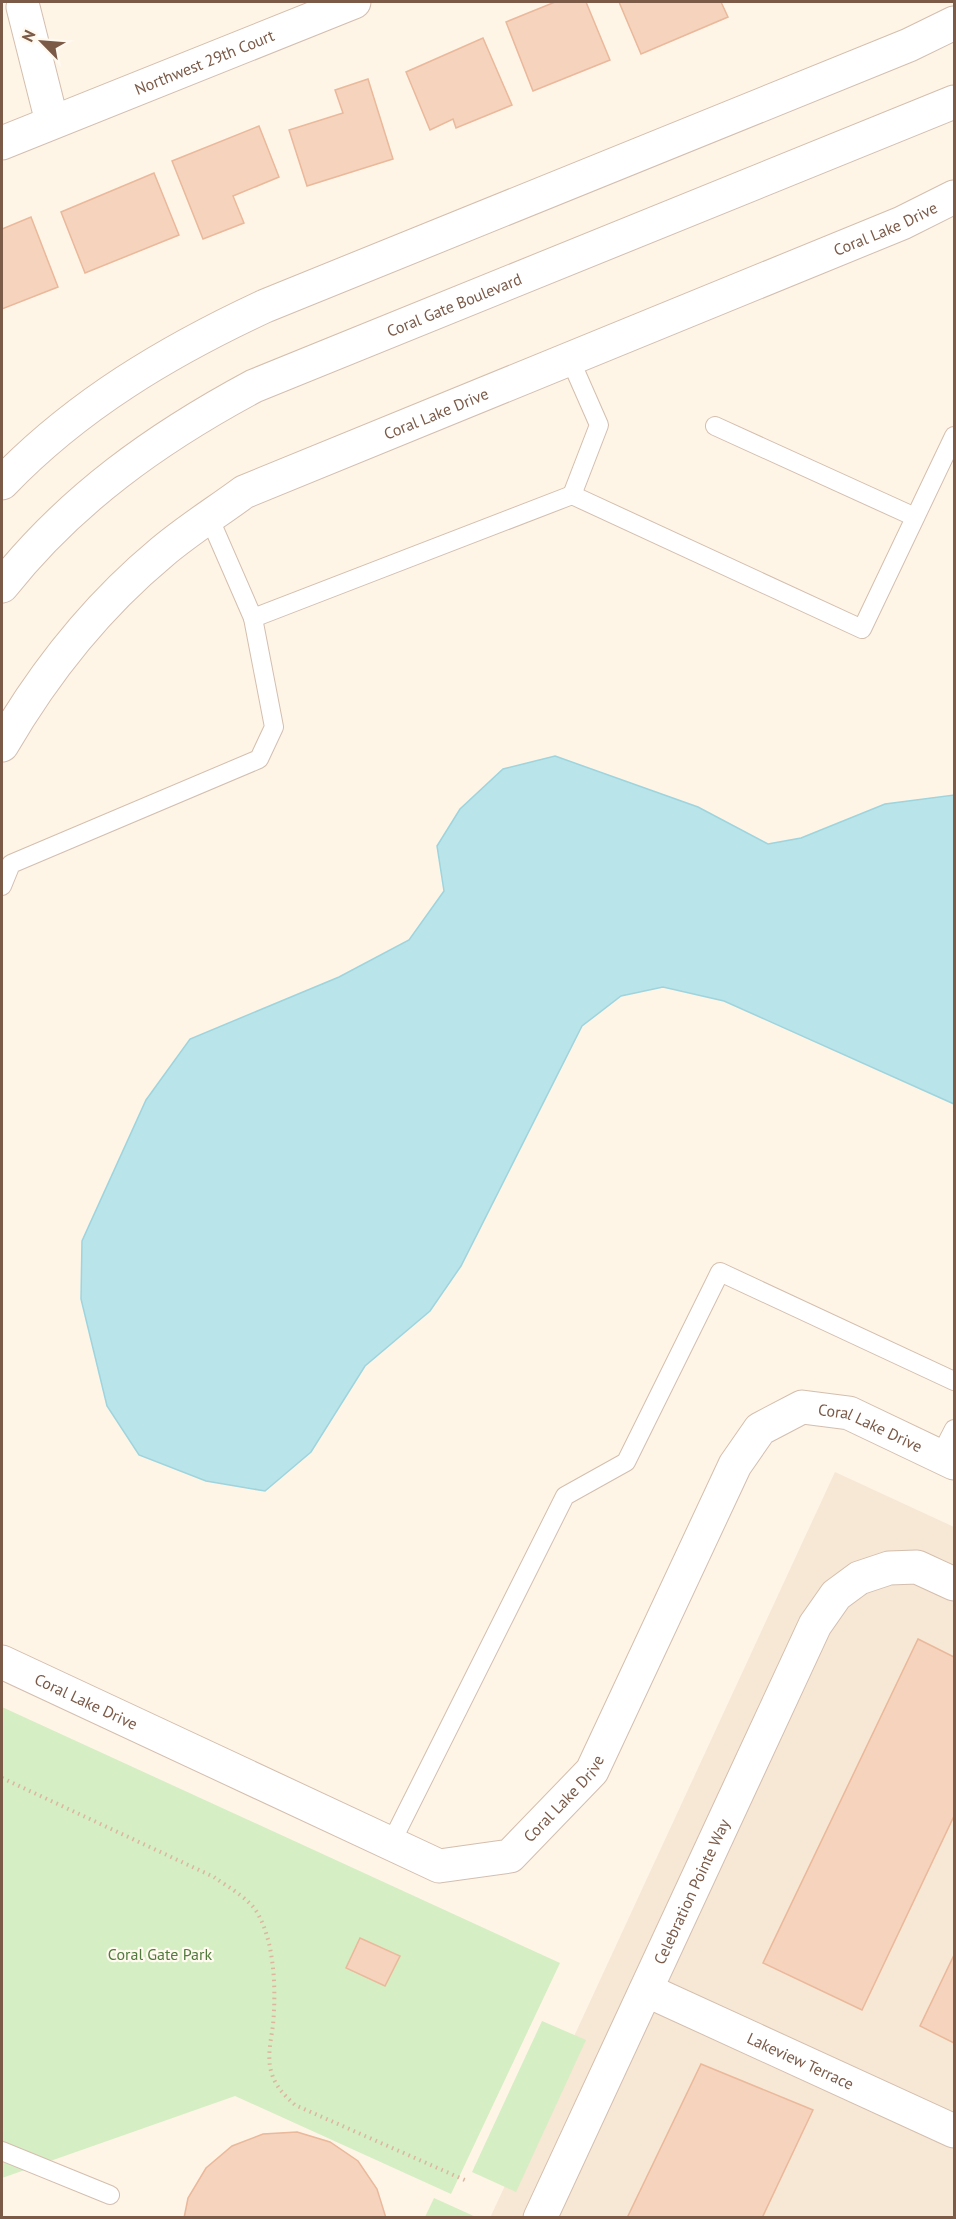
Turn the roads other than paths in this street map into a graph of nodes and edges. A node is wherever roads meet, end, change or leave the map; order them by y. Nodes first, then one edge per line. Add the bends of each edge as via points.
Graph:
1 (354, 2) edge
2 (23, 7) dead end
3 (954, 23) edge
4 (954, 102) edge
5 (52, 122) junction
6 (2, 143) edge
7 (954, 197) edge
8 (570, 359) junction
9 (715, 426) dead end
10 (954, 436) edge
11 (2, 483) edge
12 (572, 495) junction
13 (210, 517) junction
14 (915, 518) junction
15 (2, 586) edge
16 (253, 618) junction
17 (2, 745) edge
18 (2, 886) edge
19 (954, 1381) edge
20 (950, 1449) edge
21 (954, 1584) edge
22 (2, 1662) edge
23 (391, 1843) junction
24 (646, 1990) junction
25 (954, 2131) edge
26 (2, 2151) edge
27 (110, 2194) dead end
28 (540, 2217) edge

1 - 5 street, Northwest 29th Court
2 - 5 street
3 - 11 street via 909,45 207,333 152,362 98,399
4 - 15 street, Coral Gate Boulevard via 254,386 144,450 94,491
5 - 6 street, Northwest 29th Court
7 - 8 street, Coral Lake Drive via 902,223
8 - 12 lane via 599,425
8 - 13 street, Coral Lake Drive via 244,492
9 - 14 lane
10 - 14 lane
12 - 14 lane via 862,629
12 - 16 lane
13 - 16 lane
13 - 17 street, Coral Lake Drive via 163,551 112,597 61,654
16 - 18 lane via 274,727 259,759 11,864
19 - 23 lane via 720,1272 626,1462 565,1496
20 - 23 street, Coral Lake Drive via 849,1413 802,1407 760,1429 735,1465 592,1771 510,1856 439,1866
21 - 24 street, Celebration Pointe Way via 917,1567 889,1568 859,1578 836,1595 815,1625
22 - 23 street, Coral Lake Drive
24 - 25 street, Lakeview Terrace
24 - 28 street, Celebration Pointe Way
26 - 27 lane

